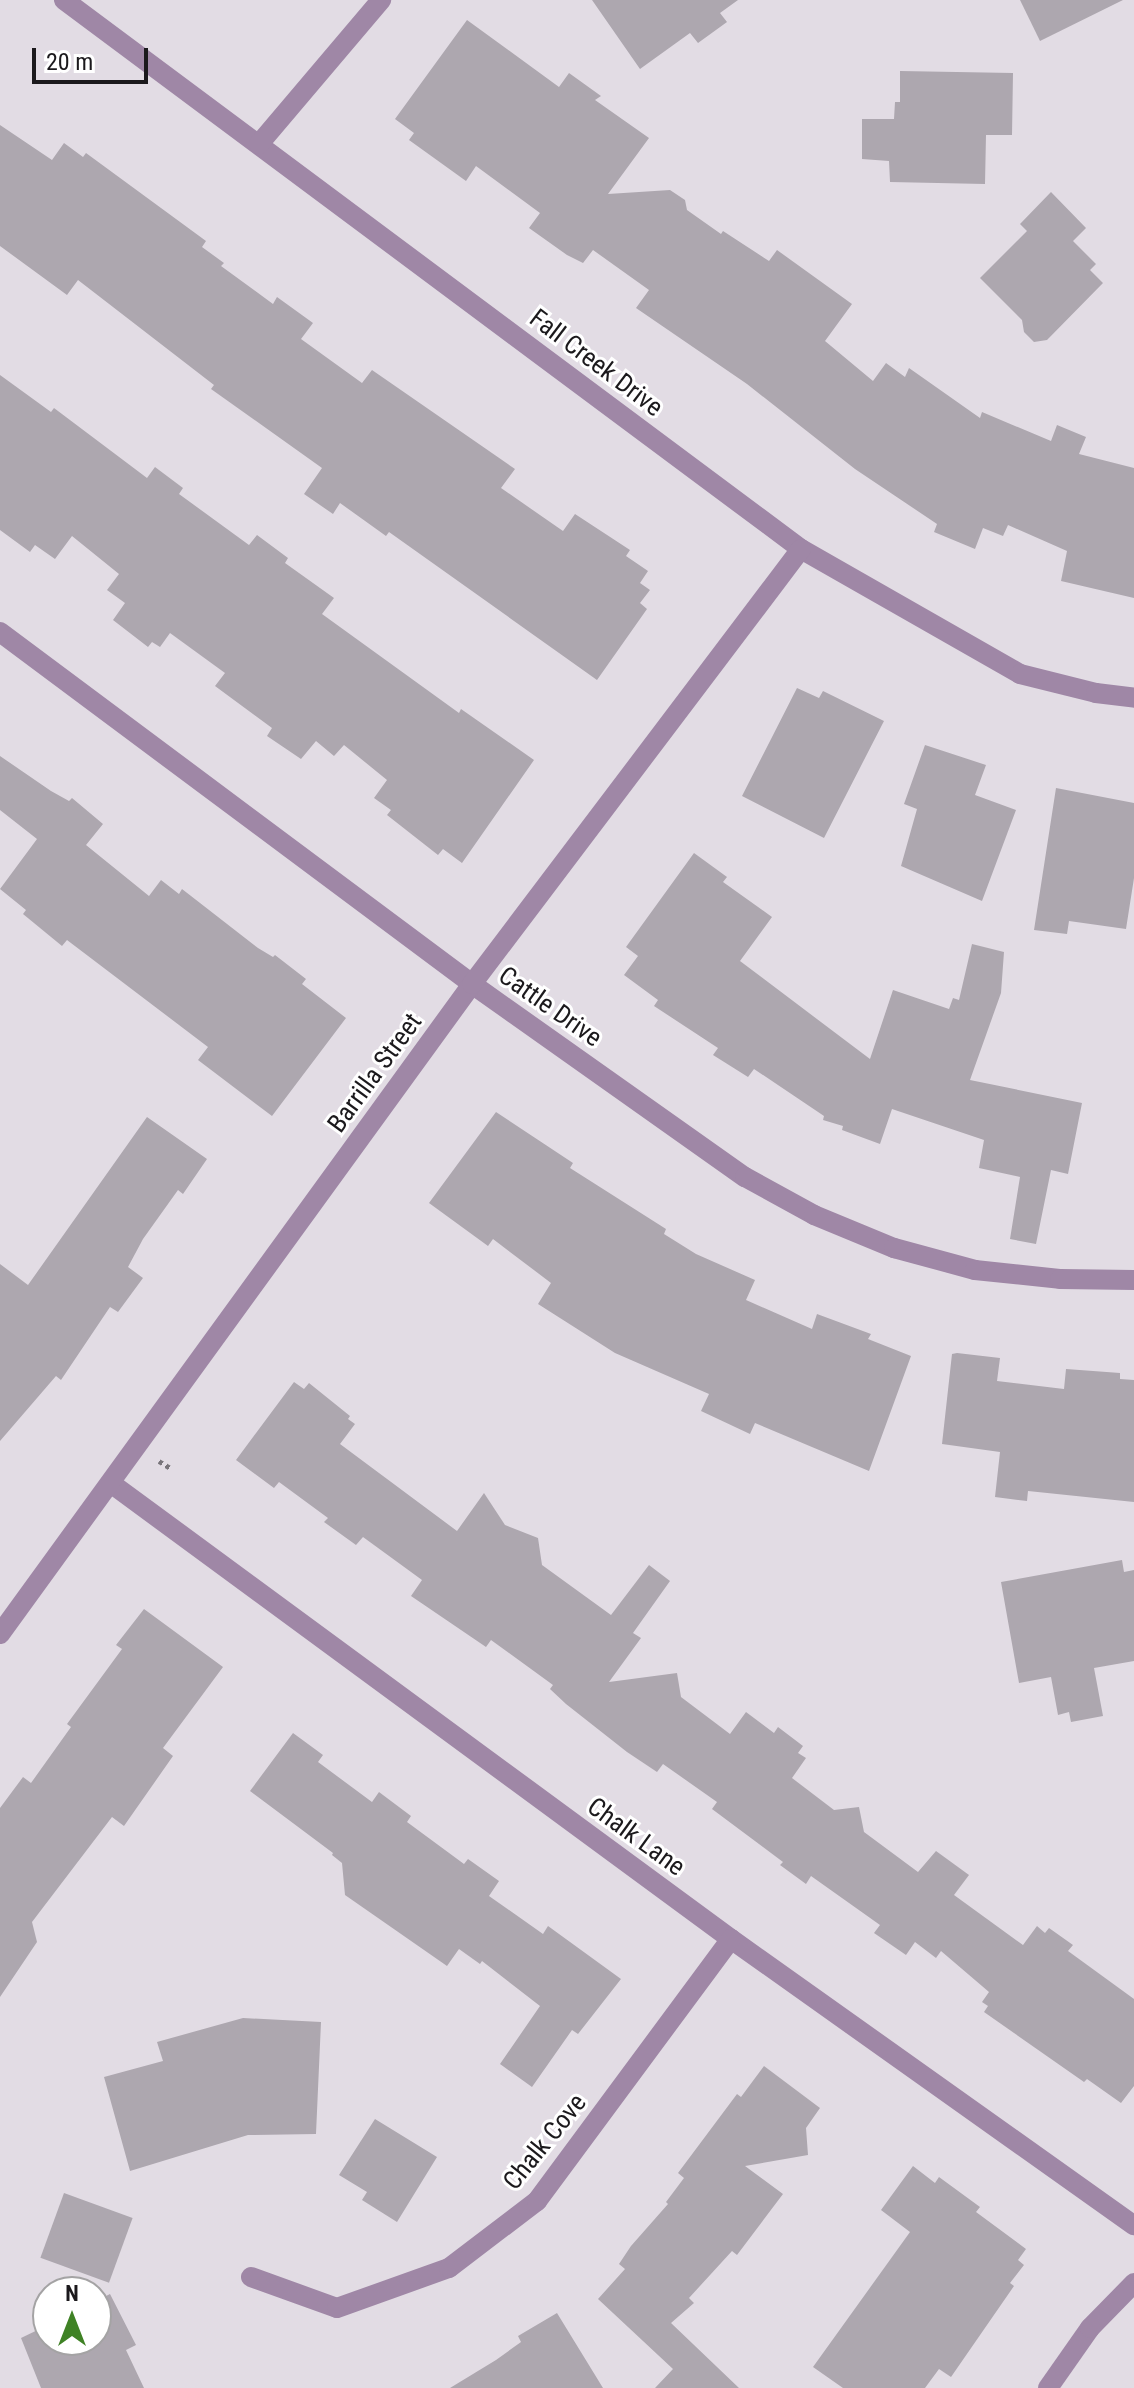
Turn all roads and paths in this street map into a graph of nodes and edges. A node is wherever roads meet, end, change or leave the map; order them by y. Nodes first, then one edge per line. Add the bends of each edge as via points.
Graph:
1 (64, 0) edge
2 (381, 0) edge
3 (259, 144) junction
4 (801, 549) junction
5 (0, 632) edge
6 (1134, 698) edge
7 (472, 984) junction
8 (1134, 1280) edge
9 (112, 1484) junction
10 (0, 1634) edge
11 (731, 1939) junction
12 (1134, 2225) edge
13 (251, 2277) dead end
14 (1134, 2283) edge
15 (1048, 2388) edge

1 - 3 street, Fall Creek Drive
2 - 3 street
3 - 4 street, Fall Creek Drive
4 - 6 street, Fall Creek Drive via 1020,674
4 - 7 street, Barrilla Street
5 - 7 street, Cattle Drive
7 - 8 street, Cattle Drive via 745,1177 814,1215 894,1248 975,1270
7 - 9 street, Barrilla Street
9 - 10 street, Barrilla Street
9 - 11 street, Chalk Lane
11 - 12 street, Chalk Lane
11 - 13 street, Chalk Cove via 537,2201 449,2268 337,2308
14 - 15 street via 1090,2328

